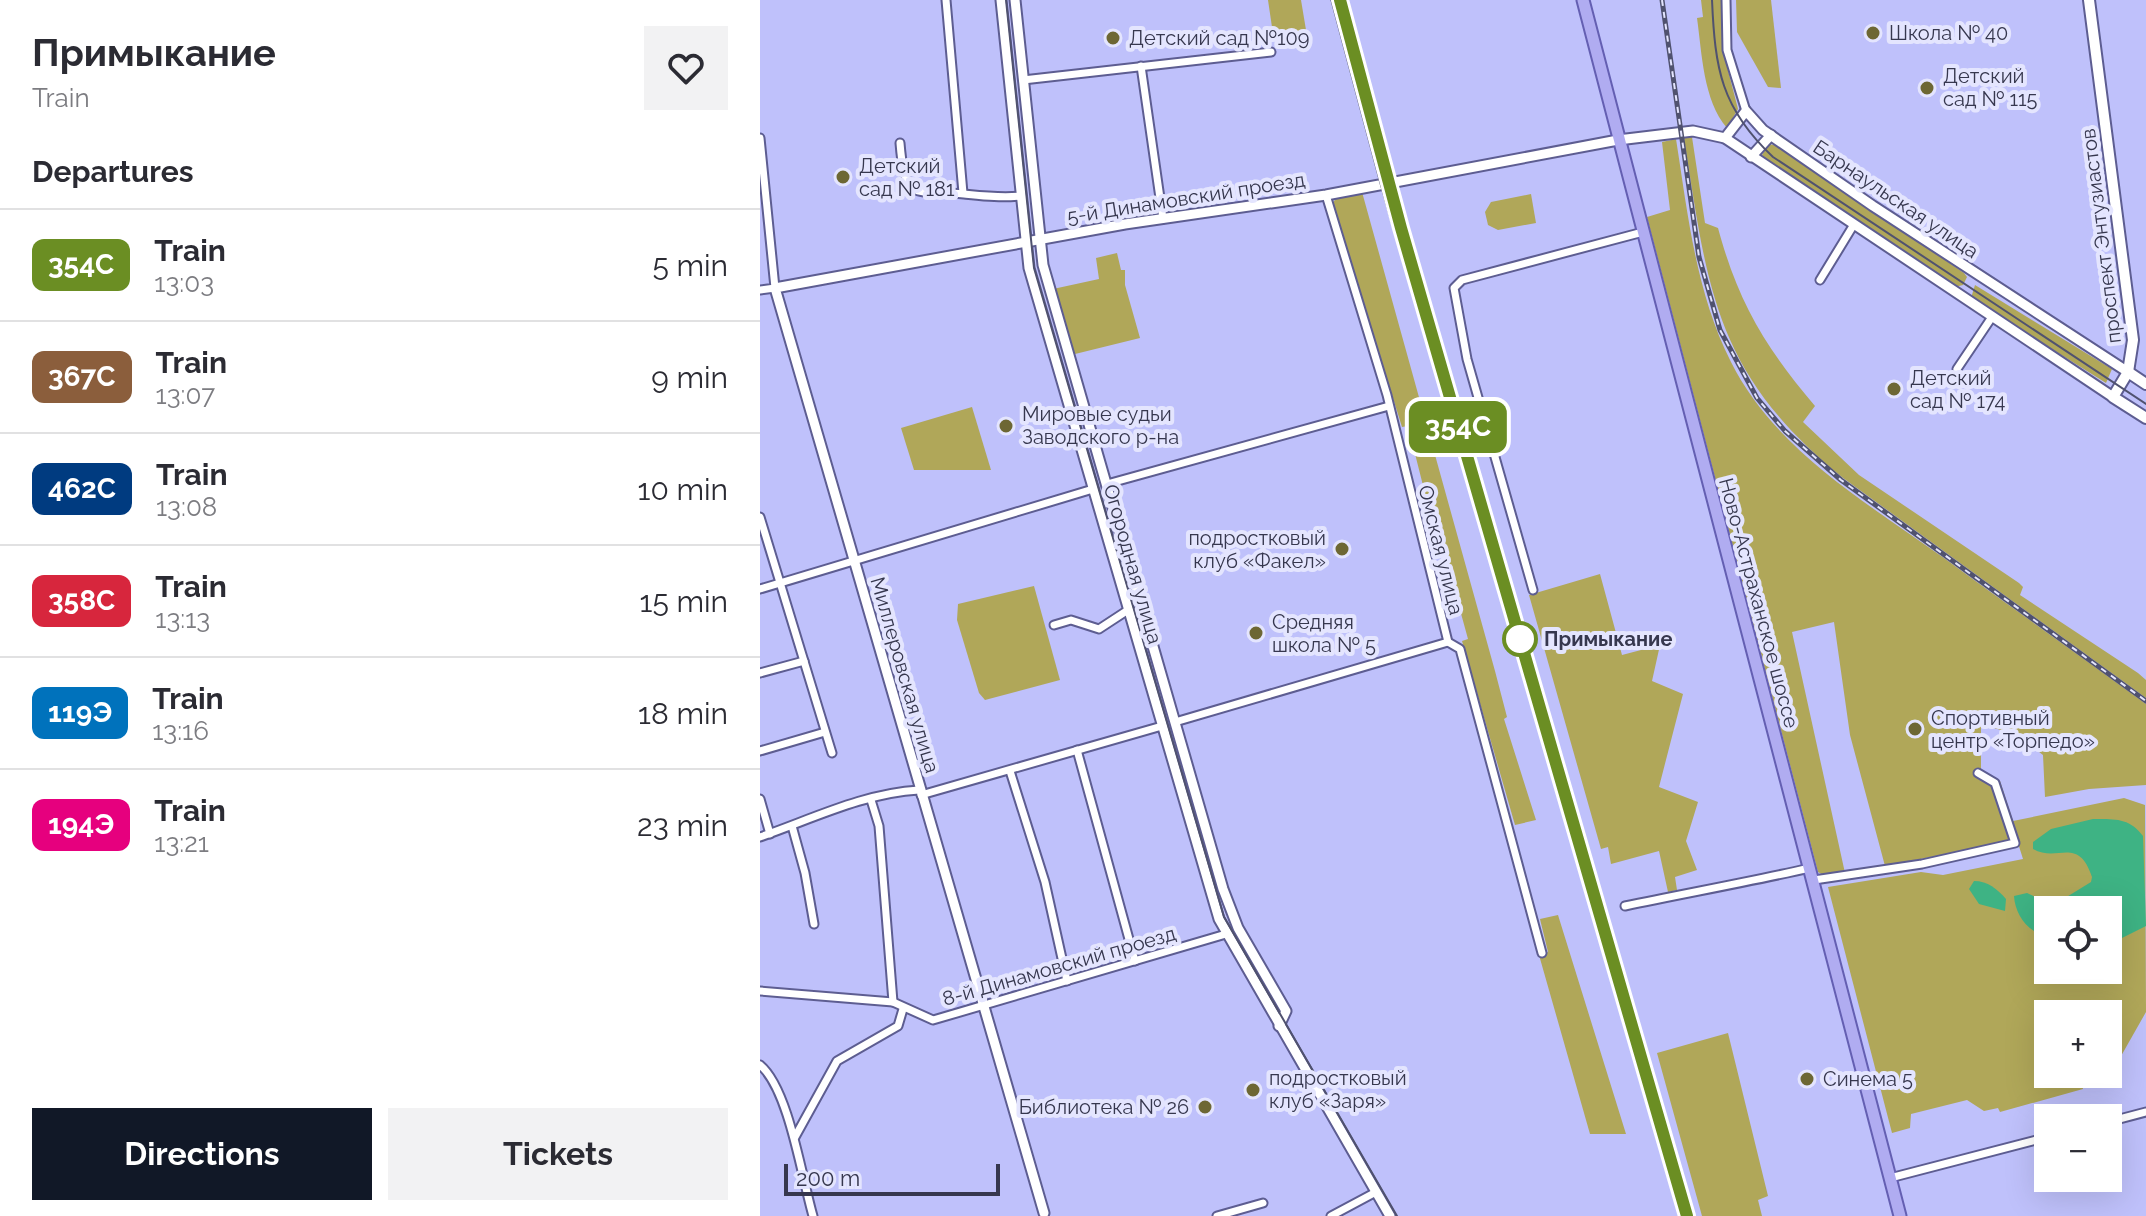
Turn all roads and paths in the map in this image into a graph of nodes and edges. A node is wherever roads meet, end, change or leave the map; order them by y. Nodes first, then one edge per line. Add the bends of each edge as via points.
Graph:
1 (946, 0) edge
2 (1001, 0) edge
3 (1015, 0) edge
4 (1583, 0) edge
5 (1726, 0) edge
6 (2089, 0) edge
7 (1271, 52) dead end
8 (1141, 66) junction
9 (1023, 80) junction
10 (1746, 111) junction
11 (1771, 135) junction
12 (760, 138) edge
13 (1725, 138) junction
14 (1618, 140) junction
15 (900, 143) dead end
16 (1751, 157) junction
17 (963, 193) junction
18 (1326, 195) junction
19 (1021, 196) junction
20 (1163, 219) junction
21 (1853, 226) junction
22 (1643, 232) junction
23 (1039, 241) junction
24 (1025, 245) junction
25 (1820, 280) dead end
26 (775, 288) junction
27 (760, 290) edge
28 (1992, 317) junction
29 (1957, 369) dead end
30 (2128, 372) junction
31 (2146, 384) edge
32 (2113, 397) junction
33 (1389, 406) junction
34 (2146, 418) edge
35 (1107, 484) junction
36 (1093, 489) junction
37 (760, 517) edge
38 (855, 562) junction
39 (779, 583) junction
40 (760, 589) edge
41 (1533, 590) dead end
42 (1128, 610) junction
43 (1054, 625) dead end
44 (1448, 642) junction
45 (804, 661) junction
46 (760, 673) edge
47 (1175, 722) junction
48 (1162, 726) junction
49 (825, 732) junction
50 (1077, 750) junction
51 (760, 751) edge
52 (832, 753) dead end
53 (1010, 771) junction
54 (1978, 773) dead end
55 (920, 793) junction
56 (760, 799) edge
57 (871, 800) junction
58 (792, 826) junction
59 (770, 834) junction
60 (760, 837) edge
61 (1810, 868) junction
62 (1814, 880) junction
63 (1625, 906) dead end
64 (814, 924) dead end
65 (1226, 934) junction
66 (1542, 953) dead end
67 (1135, 961) junction
68 (1067, 981) junction
69 (760, 991) edge
70 (893, 1002) junction
71 (984, 1005) junction
72 (903, 1009) junction
73 (1279, 1026) junction
74 (760, 1065) edge
75 (2146, 1112) edge
76 (2122, 1118) edge
77 (795, 1137) junction
78 (2034, 1141) edge
79 (1890, 1178) junction
80 (1376, 1192) junction
81 (1263, 1203) dead end
82 (1043, 1215) edge
83 (813, 1216) edge
84 (1217, 1216) edge
85 (1331, 1216) edge
86 (1390, 1216) edge
87 (1900, 1216) edge

1 - 17 street
2 - 19 street, Огородная улица
3 - 9 street, Огородная улица
4 - 14 main road, Ново-Астраханское шоссе
5 - 10 street, Барнаульская улица via 1727,50
6 - 30 main road, проспект Энтузиастов via 2133,340
7 - 8 street
8 - 9 street
8 - 20 street
9 - 23 street, Огородная улица
10 - 11 street, Барнаульская улица
10 - 13 street
11 - 16 street
11 - 30 street, Барнаульская улица
12 - 26 street, Миллеровская улица
13 - 14 street via 1693,131
13 - 16 street
14 - 18 street, 5-й Динамовский проезд
14 - 22 main road, Ново-Астраханское шоссе
15 - 17 street via 902,172 910,186 930,195
16 - 21 street
17 - 19 street via 988,199
18 - 20 street, 5-й Динамовский проезд
18 - 33 street, Омская улица
19 - 24 street, Огородная улица
20 - 23 street, 5-й Динамовский проезд
21 - 25 street
21 - 28 street
22 - 41 street via 1462,280 1454,288 1467,359
22 - 61 main road, Ново-Астраханское шоссе
23 - 24 street, 5-й Динамовский проезд
23 - 35 street, Огородная улица
24 - 26 street, 5-й Динамовский проезд
24 - 36 street, Огородная улица
26 - 27 street, 5-й Динамовский проезд
26 - 38 street, Миллеровская улица
28 - 29 street
28 - 32 street
30 - 31 main road
30 - 32 main road, проспект Энтузиастов
32 - 34 main road
33 - 35 street
33 - 44 street, Омская улица
35 - 47 street, Огородная улица
36 - 38 street
36 - 42 street, Огородная улица
37 - 39 street
38 - 39 street
38 - 55 street, Миллеровская улица
39 - 40 street
39 - 45 street
42 - 43 street via 1099,629 1071,620
42 - 48 street, Огородная улица
44 - 47 street
44 - 66 street, Омская улица via 1460,649
45 - 46 street
45 - 49 street
47 - 73 street, Огородная улица via 1232,914 1286,1011
48 - 50 street
48 - 65 street, Огородная улица
49 - 51 street
49 - 52 street
50 - 53 street
50 - 67 street
53 - 55 street
53 - 68 street via 1045,882
54 - 62 street via 1995,783 2015,843
55 - 57 street
55 - 71 street, Миллеровская улица
56 - 59 street
57 - 58 street
57 - 70 street via 879,826
58 - 59 street
58 - 64 street
59 - 60 street
61 - 62 main road, Ново-Астраханское шоссе
61 - 63 street
62 - 79 main road, Ново-Астраханское шоссе
65 - 67 street, 8-й Динамовский проезд
65 - 73 street, Огородная улица
67 - 68 street, 8-й Динамовский проезд
68 - 71 street, 8-й Динамовский проезд
69 - 70 street
70 - 72 street, 8-й Динамовский проезд
71 - 72 street, 8-й Динамовский проезд via 933,1020
71 - 82 street, Миллеровская улица
72 - 77 street via 898,1026 837,1061
73 - 80 street, Огородная улица
74 - 77 street via 772,1078
75 - 76 street
77 - 83 street
78 - 79 street
79 - 87 main road, Ново-Астраханское шоссе
80 - 85 street
80 - 86 street, Огородная улица
81 - 84 street

